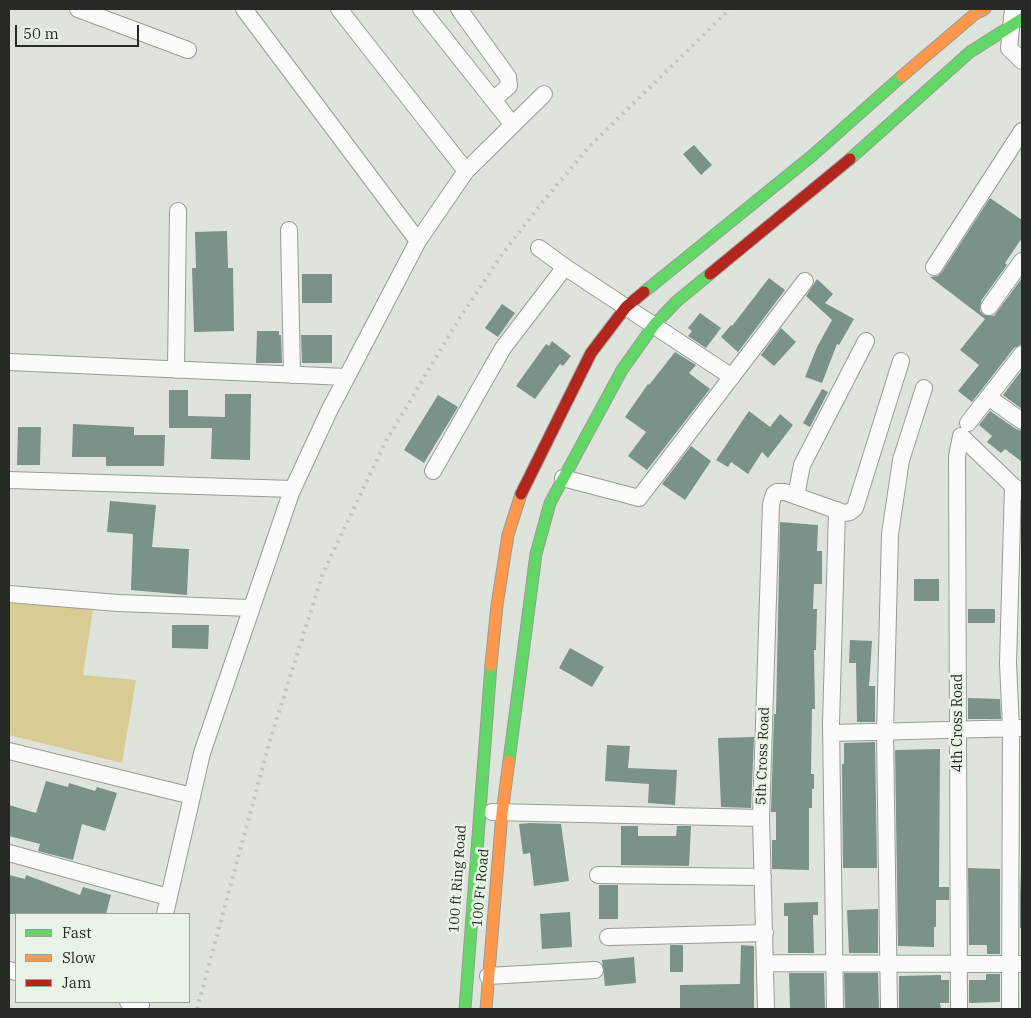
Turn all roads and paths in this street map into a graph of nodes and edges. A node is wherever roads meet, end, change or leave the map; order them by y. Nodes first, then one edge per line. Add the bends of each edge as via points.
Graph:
1 (78, 9) edge
2 (244, 9) edge
3 (339, 9) edge
4 (421, 9) edge
5 (459, 9) edge
6 (985, 9) edge
7 (1013, 9) edge
8 (1017, 22) edge
9 (188, 50) dead end
10 (1022, 61) edge
11 (544, 94) dead end
12 (493, 100) junction
13 (513, 125) junction
14 (1022, 131) edge
15 (466, 171) junction
16 (178, 211) dead end
17 (289, 230) dead end
18 (418, 240) junction
19 (539, 248) dead end
20 (1022, 261) edge
21 (565, 267) junction
22 (934, 267) dead end
23 (805, 281) dead end
24 (626, 307) junction
25 (989, 307) dead end
26 (654, 325) junction
27 (866, 341) dead end
28 (1022, 354) edge
29 (901, 361) dead end
30 (9, 362) edge
31 (176, 370) junction
32 (292, 375) junction
33 (346, 377) junction
34 (732, 377) junction
35 (924, 388) dead end
36 (988, 397) junction
37 (1022, 421) edge
38 (964, 430) junction
39 (432, 471) dead end
40 (563, 478) junction
41 (9, 480) edge
42 (292, 489) junction
43 (1017, 489) edge
44 (796, 496) junction
45 (837, 510) junction
46 (9, 594) edge
47 (250, 608) junction
48 (1016, 728) edge
49 (958, 729) junction
50 (885, 732) junction
51 (832, 734) junction
52 (9, 751) edge
53 (192, 796) junction
54 (478, 812) junction
55 (502, 813) junction
56 (761, 818) junction
57 (9, 854) edge
58 (598, 875) dead end
59 (763, 877) junction
60 (168, 897) junction
61 (165, 913) edge
62 (765, 933) junction
63 (608, 937) dead end
64 (766, 963) junction
65 (834, 964) junction
66 (888, 965) junction
67 (958, 965) junction
68 (1016, 965) edge
69 (595, 970) dead end
70 (488, 976) junction
71 (464, 1009) edge
72 (486, 1009) edge
73 (766, 1009) edge
74 (836, 1009) edge
75 (889, 1009) edge
76 (959, 1009) edge
77 (1010, 1009) edge

1 - 9 street
2 - 18 street
3 - 15 street
4 - 12 street
5 - 12 street via 508,77 509,86
6 - 24 main road, 100 ft Ring Road via 919,61 805,162
7 - 8 street
8 - 10 street via 1009,48
8 - 26 main road, 100 Ft Road via 970,52 830,176 677,301
11 - 13 street
12 - 13 street
13 - 15 street
14 - 22 street
15 - 18 street
16 - 31 street
17 - 32 street
18 - 33 street
19 - 21 street
20 - 25 street
21 - 24 street
21 - 39 street via 503,348
23 - 34 street
24 - 26 street
24 - 54 main road, 100 ft Ring Road via 592,353 522,490 508,534 497,605
26 - 34 street
26 - 40 main road, 100 Ft Road via 622,370
27 - 44 street via 802,465
28 - 36 street
29 - 45 street via 858,503 850,512
30 - 31 street
31 - 32 street
32 - 33 street
33 - 42 street
34 - 40 street via 639,498
35 - 50 street via 901,460 890,534
36 - 37 street
36 - 38 street
38 - 43 street
38 - 49 street, 4th Cross Road via 957,456
40 - 55 main road, 100 Ft Road via 550,503 536,554
41 - 42 street
42 - 47 street
43 - 48 street via 1008,663
44 - 45 street
44 - 56 street, 5th Cross Road via 777,492 772,504
45 - 51 street
46 - 47 street via 118,603
47 - 53 street via 202,753
48 - 49 street
48 - 68 street
49 - 50 street
49 - 67 street, 4th Cross Road
50 - 51 street
50 - 66 street
51 - 65 street
52 - 53 street
53 - 60 street
54 - 55 street
54 - 71 main road, 100 ft Ring Road
55 - 56 street
55 - 70 main road, 100 Ft Road
56 - 59 street, 5th Cross Road
57 - 60 street
58 - 59 street
59 - 62 street, 5th Cross Road
60 - 61 street
62 - 63 street
62 - 64 street, 5th Cross Road
64 - 65 street
64 - 73 street, 5th Cross Road
65 - 66 street
65 - 74 street
66 - 67 street
66 - 75 street
67 - 68 street
67 - 76 street, 4th Cross Road
68 - 77 street
69 - 70 street
70 - 72 main road, 100 Ft Road

